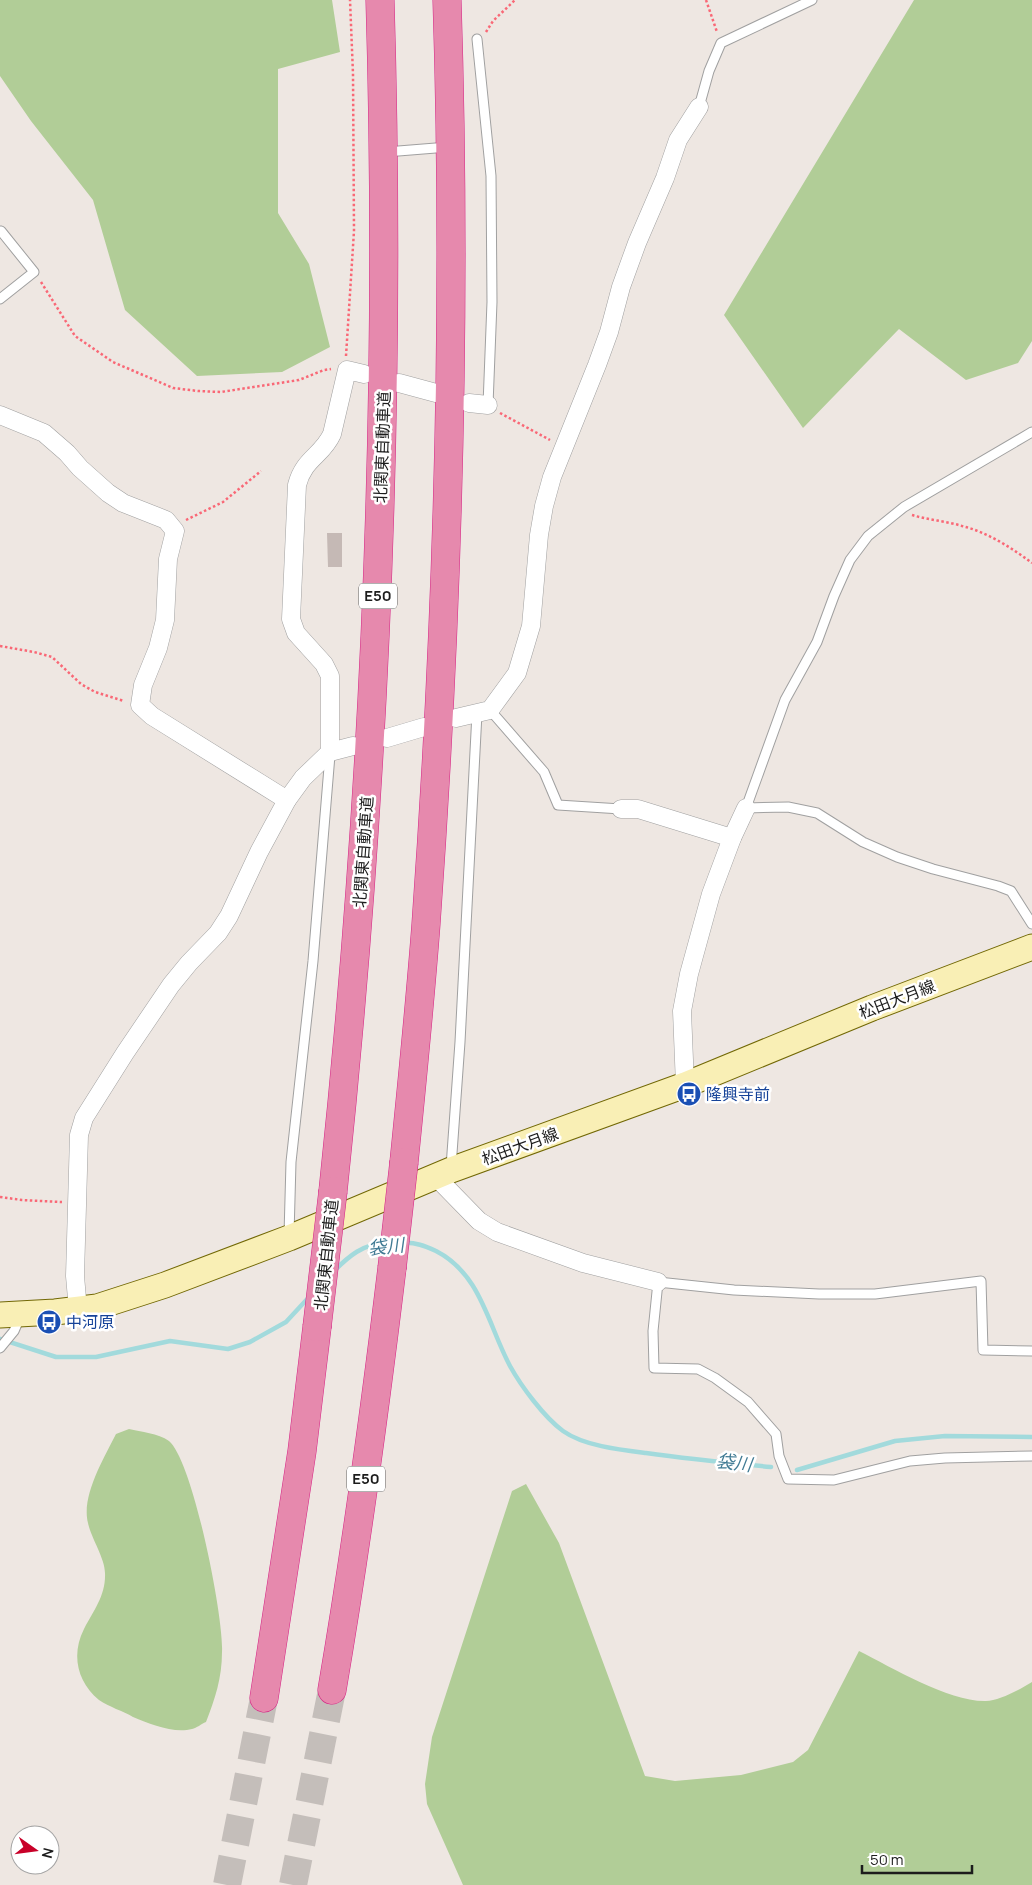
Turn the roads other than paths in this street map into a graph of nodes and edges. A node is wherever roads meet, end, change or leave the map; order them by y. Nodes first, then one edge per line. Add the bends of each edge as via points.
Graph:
1 (380, 0) edge
2 (447, 0) edge
3 (812, 0) edge
4 (477, 39) road end
5 (699, 108) joint
6 (451, 147) junction
7 (384, 152) junction
8 (1, 231) dead end
9 (0, 300) edge
10 (355, 372) road end
11 (399, 383) dead end
12 (436, 393) dead end
13 (469, 403) dead end
14 (488, 405) joint
15 (0, 415) edge
16 (1032, 432) edge
17 (483, 712) junction
18 (456, 718) dead end
19 (424, 727) dead end
20 (387, 738) dead end
21 (353, 746) dead end
22 (330, 752) junction
23 (287, 800) junction
24 (746, 808) junction
25 (621, 809) joint
26 (732, 838) junction
27 (1032, 924) edge
28 (1032, 947) edge
29 (685, 1085) junction
30 (443, 1174) junction
31 (289, 1238) junction
32 (658, 1282) junction
33 (78, 1310) junction
34 (12, 1320) edge
35 (0, 1348) edge
36 (1032, 1351) edge
37 (1032, 1456) edge
38 (332, 1690) tunnel mouth
39 (264, 1698) tunnel mouth

1 - 7 highway, 北関東自動車道 / E50
2 - 6 highway, E50
3 - 5 lane via 721,43
4 - 14 lane via 491,176 492,302
5 - 17 street via 678,140 621,287 597,365 552,477 539,535 530,626 517,673
6 - 7 lane
6 - 38 highway, E50, bridge via 450,405 437,752 425,932 392,1268 360,1515
7 - 39 highway, 北関東自動車道 / E50, bridge via 384,390 377,607 359,920 318,1327
8 - 9 lane via 34,272
10 - 22 street via 329,441 305,466 297,485 291,619 296,633 324,664 330,676
11 - 12 street
13 - 14 street
15 - 23 street via 44,433 108,493 123,503 166,520 176,531 168,560 165,620 143,685 140,706
16 - 24 lane via 900,511 868,536 850,560 817,642 785,700
17 - 18 street
17 - 25 lane via 544,772 558,805
17 - 30 lane via 460,1042
19 - 20 street
21 - 22 street
22 - 23 street via 303,778
22 - 31 lane via 313,961 291,1162
23 - 33 street via 229,916 218,933 171,985 84,1118 80,1135 75,1276
24 - 26 street
24 - 27 lane via 788,807 817,813 863,842 898,857 1011,891
25 - 26 street via 638,809
26 - 29 street via 711,894 689,974 682,1011
28 - 29 main road, 松田大月線
29 - 30 main road, 松田大月線
30 - 31 main road, 松田大月線
30 - 32 street via 479,1221 497,1232 583,1263
31 - 33 main road, 松田大月線 via 120,1301
32 - 36 lane via 734,1290 875,1294 980,1281 983,1350
32 - 37 lane via 653,1331 654,1368 698,1369 748,1402 776,1434 779,1456 788,1479 834,1480 910,1462 945,1458
33 - 34 main road, 松田大月線
34 - 35 lane

